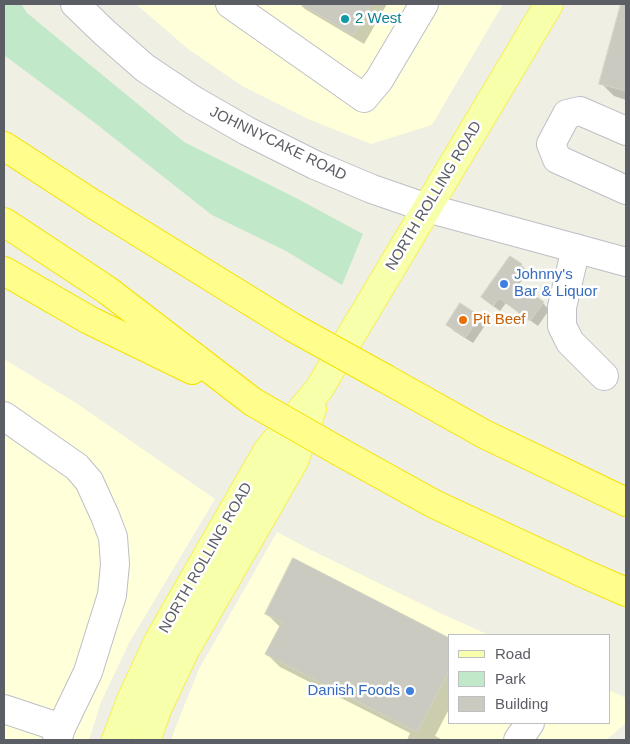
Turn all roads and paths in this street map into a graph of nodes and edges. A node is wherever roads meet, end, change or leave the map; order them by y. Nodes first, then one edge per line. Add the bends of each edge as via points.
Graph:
1 (75, 4) edge
2 (230, 4) edge
3 (424, 4) edge
4 (549, 4) edge
5 (4, 126) edge
6 (626, 131) edge
7 (4, 146) edge
8 (626, 190) edge
9 (93, 204) junction
10 (427, 208) junction
11 (4, 222) edge
12 (576, 248) junction
13 (626, 262) edge
14 (4, 270) edge
15 (604, 376) dead end
16 (319, 389) junction
17 (253, 402) junction
18 (4, 416) edge
19 (626, 502) edge
20 (626, 592) edge
21 (4, 709) edge
22 (529, 724) edge
23 (59, 734) edge
24 (116, 740) edge
25 (146, 740) edge
26 (518, 740) edge

1 - 10 street, JOHNNYCAKE ROAD via 145,68 246,131 315,165
2 - 3 street via 364,98 379,80
4 - 10 main road, NORTH ROLLING ROAD
5 - 9 highway
6 - 8 street via 580,110 567,114 551,144 557,158
7 - 9 highway
9 - 19 highway, bridge via 292,327 484,434
10 - 12 street, JOHNNYCAKE ROAD
10 - 16 main road, NORTH ROLLING ROAD
11 - 17 highway via 107,290
12 - 13 street, JOHNNYCAKE ROAD
12 - 15 street via 562,307 562,326 570,342
14 - 17 highway via 88,320
16 - 24 main road, NORTH ROLLING ROAD via 268,450 159,640
16 - 25 main road, NORTH ROLLING ROAD via 294,460 185,650
17 - 20 highway, bridge via 434,504
18 - 23 street via 77,467 89,481 113,537 112,595 88,672
21 - 23 street
22 - 26 street

